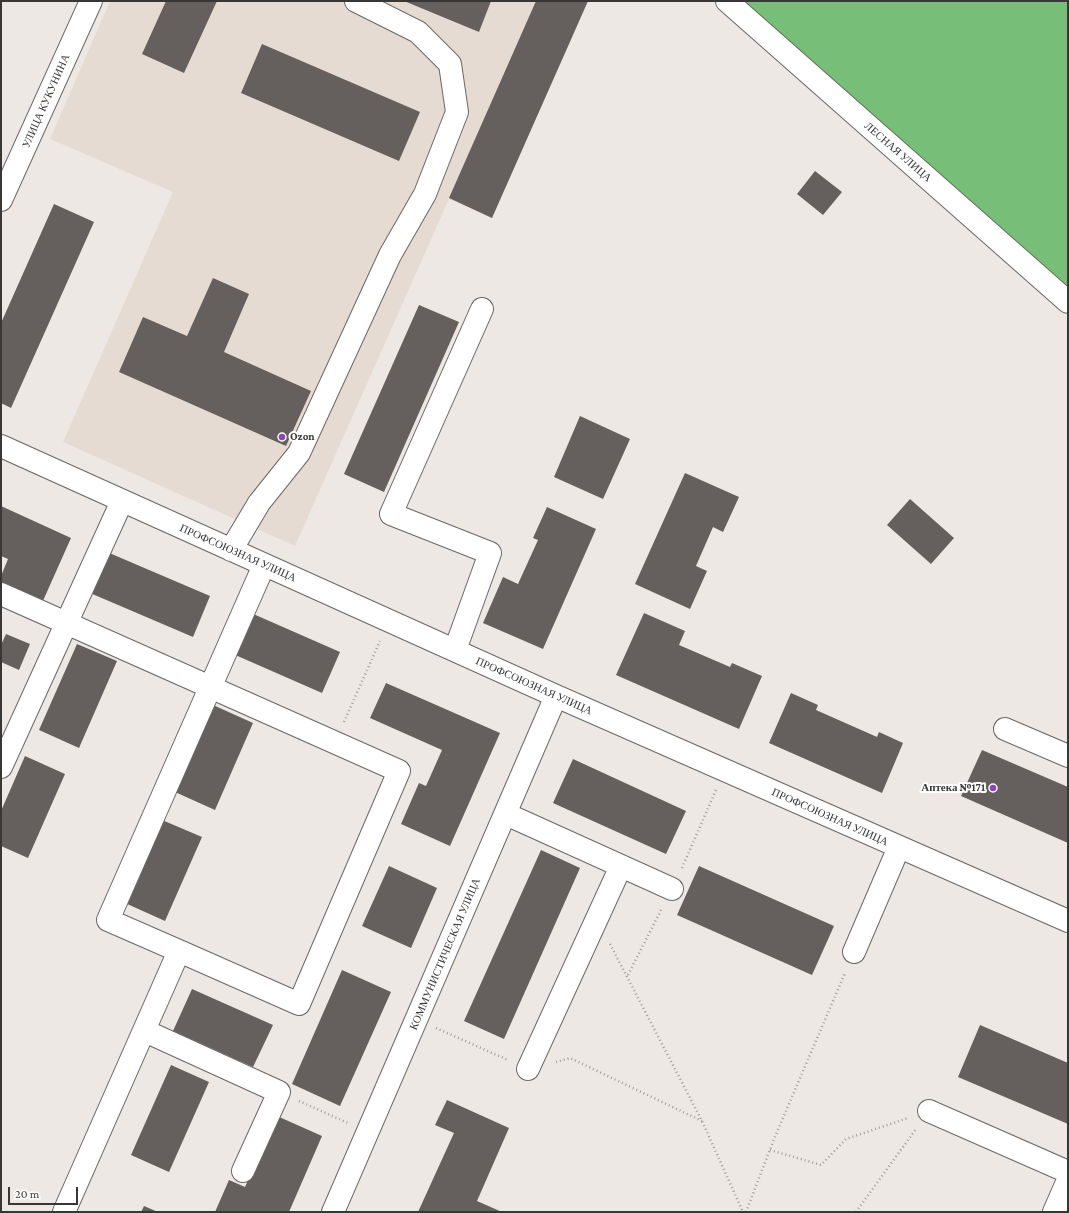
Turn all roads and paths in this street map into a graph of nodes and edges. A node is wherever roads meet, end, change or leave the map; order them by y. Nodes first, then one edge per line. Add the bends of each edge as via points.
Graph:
1 (91, 1) edge
2 (356, 1) edge
3 (727, 1) edge
4 (1, 200) edge
5 (1068, 302) edge
6 (482, 309) dead end
7 (1, 446) edge
8 (122, 500) junction
9 (231, 550) junction
10 (264, 565) junction
11 (1, 594) edge
12 (389, 621) junction
13 (67, 623) junction
14 (455, 650) junction
15 (210, 686) junction
16 (556, 696) junction
17 (1005, 729) dead end
18 (335, 743) junction
19 (1068, 756) edge
20 (1, 767) edge
21 (506, 814) junction
22 (899, 847) junction
23 (621, 866) junction
24 (672, 889) dead end
25 (596, 920) junction
26 (1068, 921) edge
27 (179, 951) junction
28 (854, 952) joint
29 (417, 1020) junction
30 (145, 1031) junction
31 (528, 1069) junction
32 (279, 1092) junction
33 (929, 1111) junction
34 (702, 1121) junction
35 (368, 1132) junction
36 (770, 1150) junction
37 (243, 1171) dead end
38 (1068, 1172) edge
39 (1068, 1180) edge
40 (64, 1212) edge
41 (333, 1212) edge
42 (745, 1212) edge
43 (856, 1212) edge
44 (1054, 1212) edge

1 - 4 street, УЛИЦА КУКУНИНА
2 - 9 street via 418,32 450,64 457,112 425,194 390,255 299,453 259,503
3 - 5 street, ЛЕСНАЯ УЛИЦА
6 - 14 street via 391,514 490,553
7 - 8 street, ПРОФСОЮЗНАЯ УЛИЦА
8 - 9 street, ПРОФСОЮЗНАЯ УЛИЦА
8 - 13 street
9 - 10 street, ПРОФСОЮЗНАЯ УЛИЦА
10 - 12 street, ПРОФСОЮЗНАЯ УЛИЦА
10 - 15 street
11 - 13 street
12 - 14 street, ПРОФСОЮЗНАЯ УЛИЦА
12 - 18 path
13 - 15 street
13 - 20 street
14 - 16 street, ПРОФСОЮЗНАЯ УЛИЦА
15 - 18 street
15 - 27 street via 108,920
16 - 21 street, КОММУНИСТИЧЕСКАЯ УЛИЦА
16 - 22 street, ПРОФСОЮЗНАЯ УЛИЦА
17 - 19 street
18 - 27 street via 399,771 299,1004
21 - 23 street
21 - 29 street, КОММУНИСТИЧЕСКАЯ УЛИЦА
22 - 26 street, ПРОФСОЮЗНАЯ УЛИЦА
22 - 28 street
23 - 24 street
23 - 25 street
25 - 31 street
25 - 34 path via 628,976
27 - 30 street
28 - 36 path
29 - 31 path
29 - 35 street, КОММУНИСТИЧЕСКАЯ УЛИЦА
30 - 32 street
30 - 40 street
31 - 34 path via 570,1058
32 - 35 path
32 - 37 street
33 - 36 path via 846,1139 821,1165
33 - 38 street
33 - 43 path
34 - 42 path
35 - 41 street, КОММУНИСТИЧЕСКАЯ УЛИЦА
36 - 42 path
39 - 44 street

